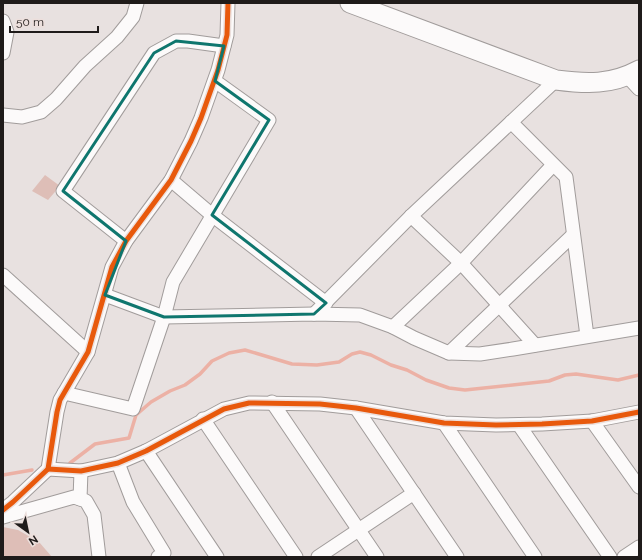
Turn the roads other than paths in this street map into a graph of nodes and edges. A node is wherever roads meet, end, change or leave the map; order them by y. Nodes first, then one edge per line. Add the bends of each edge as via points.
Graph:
1 (137, 3) edge
2 (228, 3) edge
3 (350, 3) edge
4 (3, 21) edge
5 (224, 46) junction
6 (3, 53) edge
7 (635, 79) edge
8 (556, 80) junction
9 (215, 81) junction
10 (3, 115) edge
11 (511, 122) junction
12 (553, 165) junction
13 (171, 180) junction
14 (212, 215) junction
15 (411, 216) junction
16 (572, 235) junction
17 (126, 241) junction
18 (461, 263) junction
19 (3, 275) edge
20 (105, 295) junction
21 (326, 303) junction
22 (499, 304) junction
23 (314, 314) junction
24 (164, 317) junction
25 (392, 326) junction
26 (639, 328) edge
27 (587, 336) junction
28 (536, 345) junction
29 (88, 352) junction
30 (449, 353) junction
31 (64, 392) junction
32 (272, 402) junction
33 (356, 408) junction
34 (639, 412) edge
35 (203, 419) junction
36 (592, 421) junction
37 (444, 423) junction
38 (519, 425) junction
39 (146, 451) junction
40 (118, 462) junction
41 (48, 469) junction
42 (81, 471) junction
43 (639, 487) edge
44 (414, 493) junction
45 (80, 499) junction
46 (3, 510) edge
47 (3, 517) edge
48 (359, 530) junction
49 (639, 547) edge
50 (99, 557) edge
51 (158, 557) edge
52 (217, 557) edge
53 (296, 557) edge
54 (318, 557) edge
55 (377, 557) edge
56 (457, 557) edge
57 (535, 557) edge
58 (610, 557) edge
59 (624, 557) edge

1 - 10 street via 133,17 117,37 41,112 22,117
2 - 5 street
3 - 8 street
4 - 6 street via 6,32
5 - 9 street
5 - 17 street via 176,42 154,53 63,191
7 - 8 street via 586,83
8 - 11 street
9 - 13 street via 192,141
9 - 14 street via 269,120
11 - 12 street
11 - 15 street
12 - 16 street via 566,177
12 - 18 street
13 - 14 street
13 - 17 street
14 - 21 street
14 - 24 street via 173,282
15 - 18 street
15 - 21 street
16 - 22 street
16 - 27 street
17 - 20 street via 112,267
18 - 22 street
18 - 25 street
19 - 29 street
20 - 24 street
20 - 29 street
21 - 23 street
22 - 28 street
22 - 30 street
23 - 24 street
23 - 25 street via 360,315
24 - 31 street via 133,409
25 - 30 street
26 - 27 street
27 - 28 street
28 - 30 street via 480,354
29 - 31 street
31 - 41 street via 57,412
32 - 33 street
32 - 35 street via 249,403 224,409
32 - 48 street
33 - 37 street
33 - 44 street
34 - 36 street
35 - 39 street
35 - 53 street
36 - 38 street
36 - 43 street
37 - 38 street
37 - 57 street
38 - 58 street
39 - 40 street
39 - 52 street
40 - 42 street
40 - 51 street via 133,502 164,553
41 - 42 street
41 - 46 street
42 - 45 street
44 - 48 street
44 - 56 street
45 - 47 street via 74,497
45 - 50 street via 86,501 94,515
48 - 54 street
48 - 55 street
49 - 59 street

